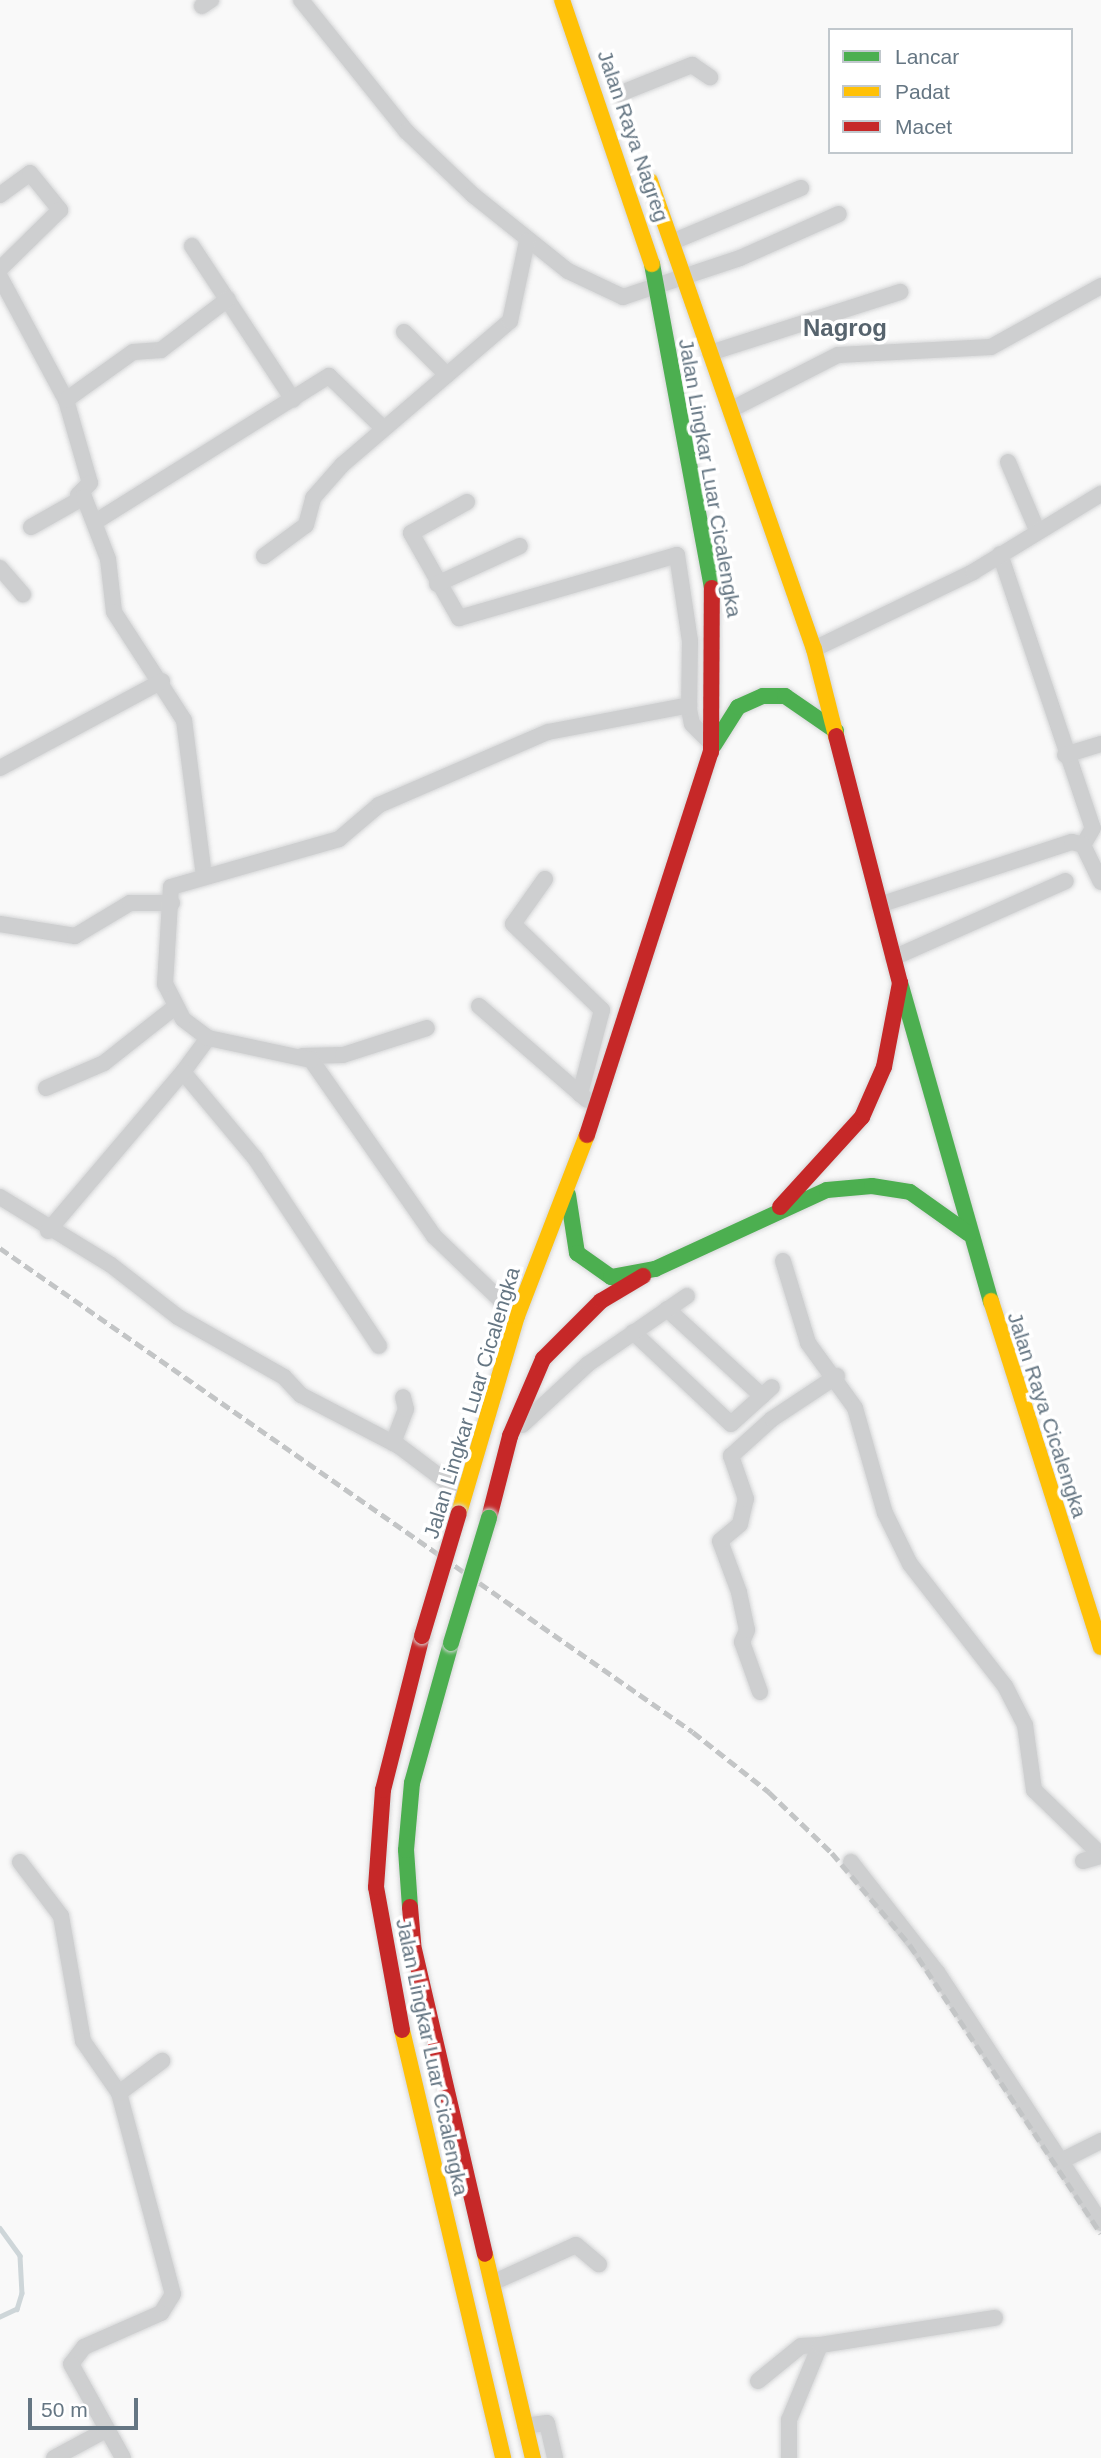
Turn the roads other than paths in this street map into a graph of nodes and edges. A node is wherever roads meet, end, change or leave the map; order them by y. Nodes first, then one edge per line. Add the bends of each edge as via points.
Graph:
1 (301, 0) edge
2 (562, 0) edge
3 (610, 71) dead end
4 (710, 77) dead end
5 (621, 101) joint
6 (644, 162) dead end
7 (801, 188) dead end
8 (0, 195) edge
9 (839, 214) dead end
10 (527, 241) junction
11 (672, 242) junction
12 (192, 246) dead end
13 (0, 269) edge
14 (0, 277) edge
15 (685, 278) junction
16 (1101, 286) edge
17 (655, 288) junction
18 (900, 292) dead end
19 (228, 299) junction
20 (404, 332) dead end
21 (710, 353) junction
22 (447, 375) junction
23 (66, 400) junction
24 (293, 400) junction
25 (732, 409) junction
26 (384, 429) junction
27 (1008, 462) dead end
28 (1101, 494) edge
29 (78, 495) junction
30 (467, 502) dead end
31 (95, 523) junction
32 (30, 527) dead end
33 (1037, 530) junction
34 (520, 546) dead end
35 (1000, 554) junction
36 (264, 556) dead end
37 (0, 568) edge
38 (437, 584) junction
39 (23, 594) dead end
40 (814, 649) junction
41 (162, 681) junction
42 (689, 705) junction
43 (836, 732) junction
44 (1101, 744) edge
45 (711, 747) junction
46 (1065, 755) junction
47 (0, 768) edge
48 (1083, 845) junction
49 (204, 877) junction
50 (545, 879) dead end
51 (1066, 881) dead end
52 (1101, 882) edge
53 (172, 903) junction
54 (879, 905) junction
55 (0, 924) edge
56 (893, 958) junction
57 (900, 983) junction
58 (479, 1006) dead end
59 (175, 1007) junction
60 (427, 1028) dead end
61 (208, 1038) junction
62 (302, 1056) junction
63 (183, 1072) junction
64 (46, 1087) dead end
65 (580, 1094) junction
66 (597, 1109) junction
67 (568, 1185) junction
68 (0, 1197) edge
69 (780, 1207) junction
70 (48, 1231) junction
71 (969, 1234) junction
72 (783, 1261) dead end
73 (655, 1269) junction
74 (687, 1296) dead end
75 (667, 1309) junction
76 (517, 1316) junction
77 (633, 1332) junction
78 (379, 1346) dead end
79 (837, 1376) junction
80 (403, 1397) dead end
81 (510, 1436) junction
82 (393, 1443) junction
83 (464, 1495) junction
84 (1101, 1647) edge
85 (760, 1692) dead end
86 (1101, 1856) edge
87 (1083, 1861) dead end
88 (851, 1862) dead end
89 (20, 1863) dead end
90 (162, 2061) dead end
91 (119, 2093) junction
92 (1101, 2141) edge
93 (1061, 2161) junction
94 (1101, 2223) edge
95 (599, 2264) dead end
96 (492, 2283) junction
97 (995, 2318) dead end
98 (820, 2345) junction
99 (758, 2381) dead end
100 (525, 2426) junction
101 (106, 2430) junction
102 (54, 2458) edge
103 (123, 2458) edge
104 (503, 2458) edge
105 (533, 2458) edge
106 (555, 2458) edge
107 (789, 2458) edge

1 - 10 street via 406,131
2 - 17 main road, Jalan Raya Nagreg via 643,222
3 - 5 main road, Jalan Raya Nagreg
4 - 5 street via 692,65
6 - 11 main road, Jalan Raya Nagreg
7 - 11 street
8 - 13 street via 30,173 60,210
9 - 15 street
10 - 17 street via 623,297
10 - 22 street via 510,321
11 - 15 main road, Jalan Raya Nagreg
12 - 19 street
14 - 23 street
15 - 17 street
15 - 21 main road, Jalan Raya Nagreg
16 - 25 street via 991,347 838,355
17 - 45 main road, Jalan Lingkar Luar Cicalengka via 713,594
18 - 21 street
19 - 23 street via 161,350 133,352
19 - 24 street
20 - 22 street
21 - 25 main road, Jalan Raya Nagreg
22 - 26 street
23 - 29 street via 90,483
24 - 26 street via 331,375
24 - 31 street
25 - 40 main road, Jalan Raya Nagreg
26 - 36 street via 325,482 306,525
27 - 33 street
28 - 33 street
29 - 31 street
29 - 32 street
30 - 38 street via 411,533
31 - 41 street via 114,612
33 - 35 street
34 - 38 street
35 - 40 street
35 - 46 street
37 - 39 street
38 - 42 street via 452,612 465,617 677,555 690,641
40 - 43 main road, Jalan Raya Nagreg
41 - 47 street
41 - 49 street via 187,737
42 - 45 street via 692,724
42 - 49 street via 550,731 379,805 339,839
43 - 45 main road via 785,696 763,696 738,707
43 - 54 main road, Jalan Raya Cicalengka
44 - 46 street
45 - 66 main road, Jalan Lingkar Luar Cicalengka
46 - 48 street via 1093,828
48 - 52 street
48 - 54 street via 1064,842
49 - 53 street via 173,884
50 - 65 street via 513,924 602,1010
51 - 56 street
53 - 55 street via 130,903 75,936
53 - 59 street via 165,984
54 - 56 main road, Jalan Raya Cicalengka
56 - 57 main road, Jalan Raya Cicalengka
57 - 69 main road via 884,1067 862,1117
57 - 71 main road, Jalan Raya Cicalengka
58 - 65 street
59 - 61 street
59 - 64 street via 104,1063
60 - 62 street via 343,1055
61 - 62 street
61 - 63 street
62 - 76 street via 317,1066 434,1236
63 - 70 street
63 - 78 street via 255,1158
65 - 66 street
66 - 67 main road, Jalan Lingkar Luar Cicalengka
67 - 73 main road via 577,1253 611,1277
67 - 76 main road, Jalan Lingkar Luar Cicalengka
68 - 70 street
69 - 71 main road via 827,1190 888,1187 936,1207
69 - 73 main road
70 - 82 street via 111,1265 178,1317 284,1377 301,1395
71 - 84 main road, Jalan Raya Cicalengka
72 - 79 street via 808,1343
73 - 81 main road, Jalan Lingkar Luar Cicalengka via 601,1301 557,1341 532,1378
74 - 75 street
75 - 77 street
75 - 77 street via 767,1392 731,1423
76 - 83 main road, Jalan Lingkar Luar Cicalengka
77 - 81 street
79 - 85 street via 772,1419 732,1456 746,1499 740,1524 720,1541 739,1592 747,1630 742,1642
79 - 86 street via 855,1408 885,1513 910,1564 1008,1690 1025,1725 1034,1790
80 - 82 street via 406,1409
81 - 96 main road, Jalan Lingkar Luar Cicalengka, bridge via 412,1783 406,1850 413,1945
82 - 83 street
83 - 104 main road, Jalan Lingkar Luar Cicalengka, bridge via 383,1790 376,1887 393,1992
86 - 87 street
88 - 93 street via 937,1972
89 - 91 street via 55,1903 86,2052
90 - 91 street
91 - 101 street via 173,2294 161,2313 84,2347 74,2358 76,2379
92 - 93 street
93 - 94 street
95 - 96 street via 576,2245
96 - 100 main road, Jalan Lingkar Luar Cicalengka
97 - 98 street
98 - 99 street via 801,2346
98 - 107 street via 787,2427
100 - 105 main road, Jalan Lingkar Luar Cicalengka
100 - 106 street via 547,2423
101 - 102 street
101 - 103 street

